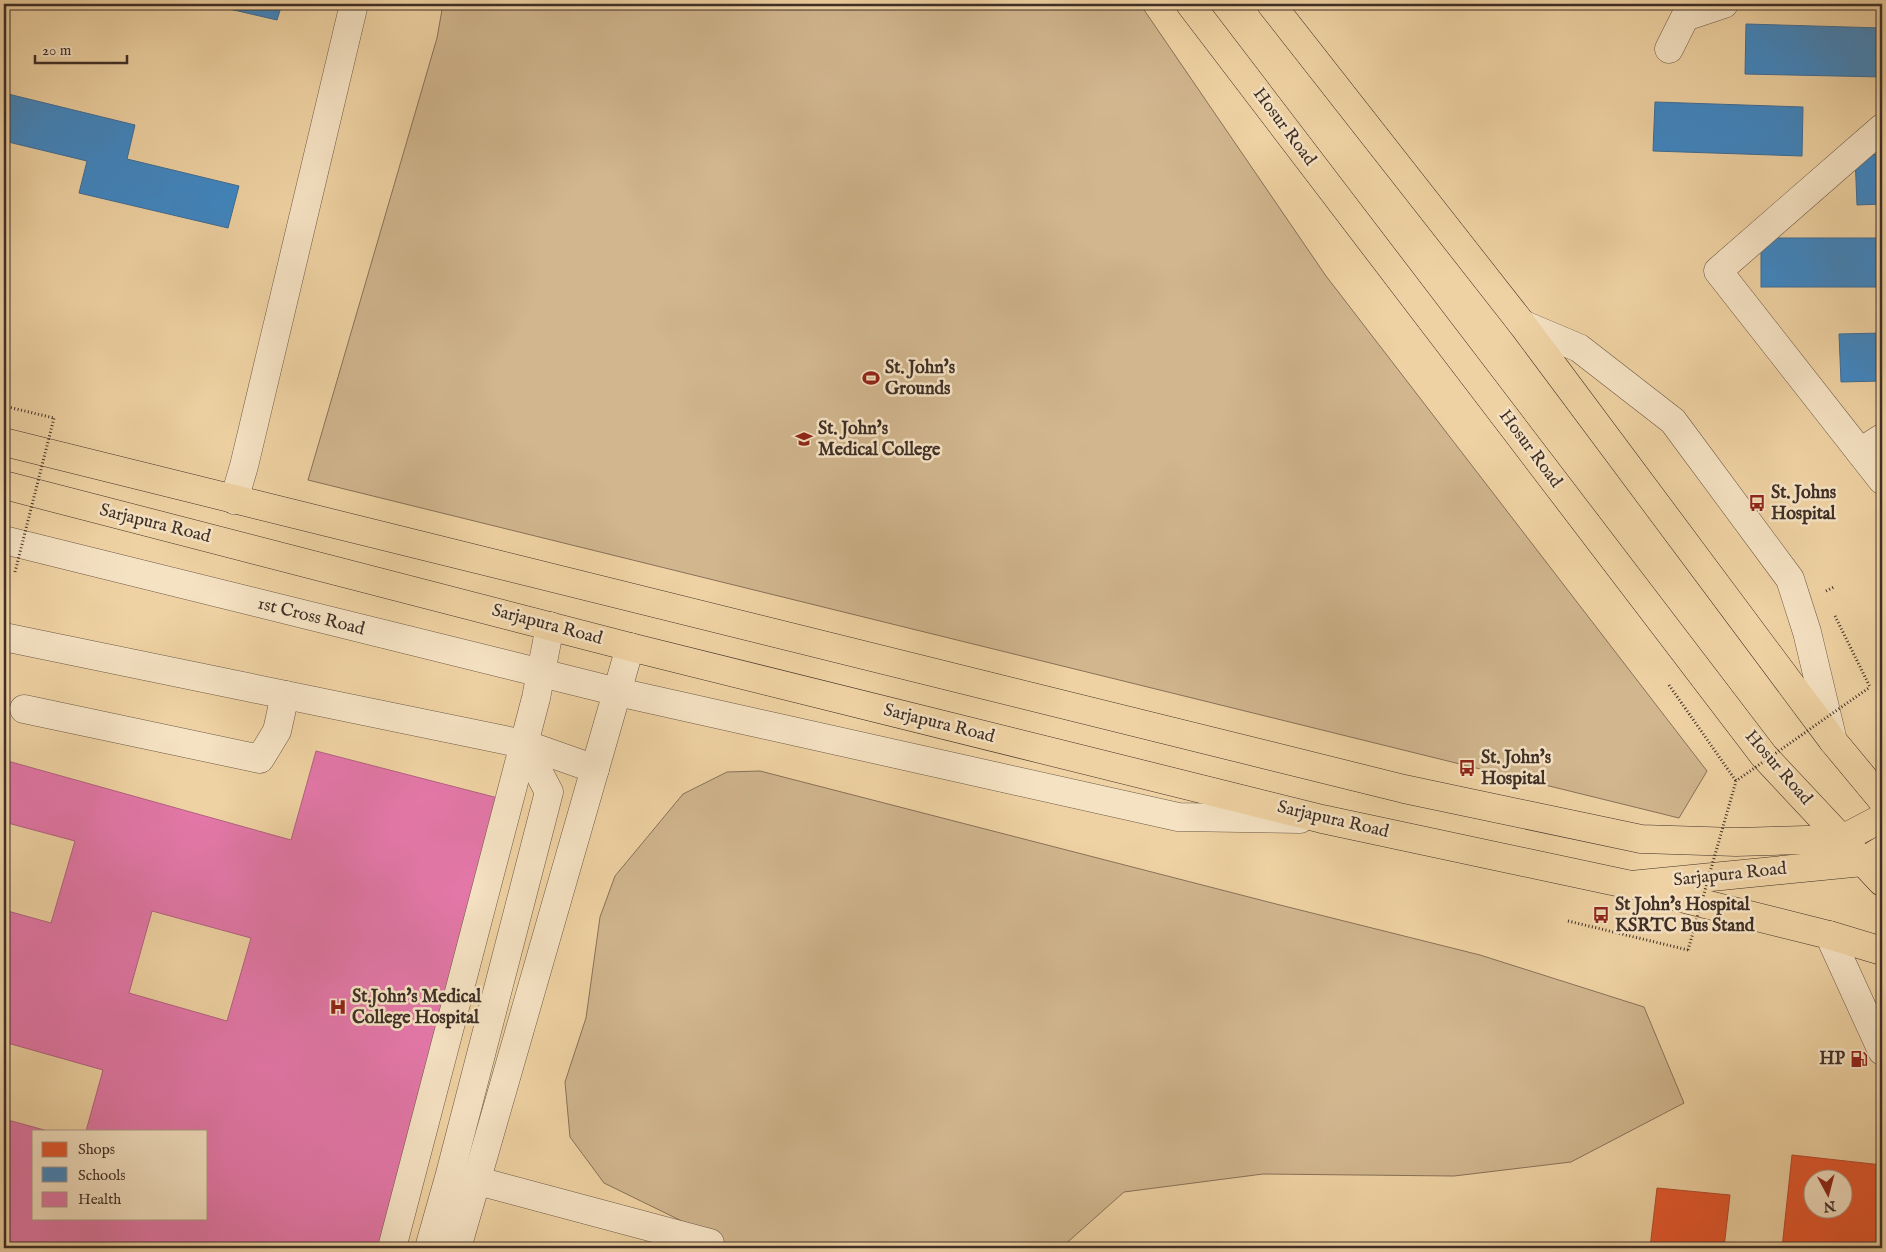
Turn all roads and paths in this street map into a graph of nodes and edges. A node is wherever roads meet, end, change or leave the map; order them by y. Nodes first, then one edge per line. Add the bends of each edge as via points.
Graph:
1 (354, 4) edge
2 (1190, 4) edge
3 (1271, 4) edge
4 (1724, 4) edge
5 (1291, 14) edge
6 (1669, 49) dead end
7 (1882, 128) edge
8 (1522, 324) junction
9 (4, 406) edge
10 (4, 442) edge
11 (1871, 445) edge
12 (1882, 480) edge
13 (4, 485) edge
14 (234, 500) junction
15 (4, 540) edge
16 (15, 572) dead end
17 (1834, 587) dead end
18 (1824, 593) dead end
19 (1832, 610) dead end
20 (550, 626) junction
21 (4, 637) edge
22 (630, 647) junction
23 (540, 674) junction
24 (1664, 678) dead end
25 (618, 692) junction
26 (285, 695) junction
27 (24, 709) dead end
28 (1833, 741) junction
29 (524, 744) junction
30 (595, 769) junction
31 (1736, 781) junction
32 (1882, 800) edge
33 (1882, 818) edge
34 (1322, 819) junction
35 (1842, 839) junction
36 (1873, 856) edge
37 (1882, 882) edge
38 (1631, 885) junction
39 (1568, 921) dead end
40 (1829, 935) junction
41 (1882, 951) edge
42 (1882, 1051) edge
43 (414, 1164) junction
44 (450, 1174) junction
45 (476, 1182) junction
46 (710, 1243) dead end
47 (392, 1248) edge
48 (429, 1248) edge
49 (457, 1248) edge

1 - 14 street
2 - 35 main road, Hosur Road via 1764,756
3 - 5 main road
4 - 6 street via 1685,17
5 - 8 main road
7 - 11 street via 1718,271
8 - 28 main road
8 - 28 street via 1579,348 1673,421 1685,437 1790,579 1807,632
9 - 16 path, bridge via 54,418
10 - 14 main road, Sarjapura Road
11 - 12 street
13 - 20 main road, Sarjapura Road
14 - 35 main road, Sarjapura Road via 1404,789 1641,839 1736,842
15 - 23 street, 1st Cross Road
17 - 18 path
19 - 31 path, bridge via 1870,688
20 - 22 main road, Sarjapura Road
20 - 23 street
21 - 26 street
22 - 25 street
22 - 34 main road, Sarjapura Road
23 - 25 street, 1st Cross Road
23 - 29 street
24 - 31 path
25 - 30 street
25 - 34 street, 1st Cross Road via 1178,817
26 - 27 street via 277,731 260,759
26 - 29 street
28 - 32 main road
29 - 30 street
29 - 43 street
29 - 44 street via 548,792
30 - 45 street
31 - 39 path, bridge via 1688,950
33 - 35 main road, Sarjapura Road
34 - 38 main road, Sarjapura Road
35 - 36 main road, Hosur Road
36 - 37 main road, Hosur Road
36 - 38 main road, Sarjapura Road
38 - 40 main road
40 - 41 main road
40 - 42 street
43 - 44 street
43 - 47 street
44 - 45 street
44 - 48 street
45 - 46 street
45 - 49 street

